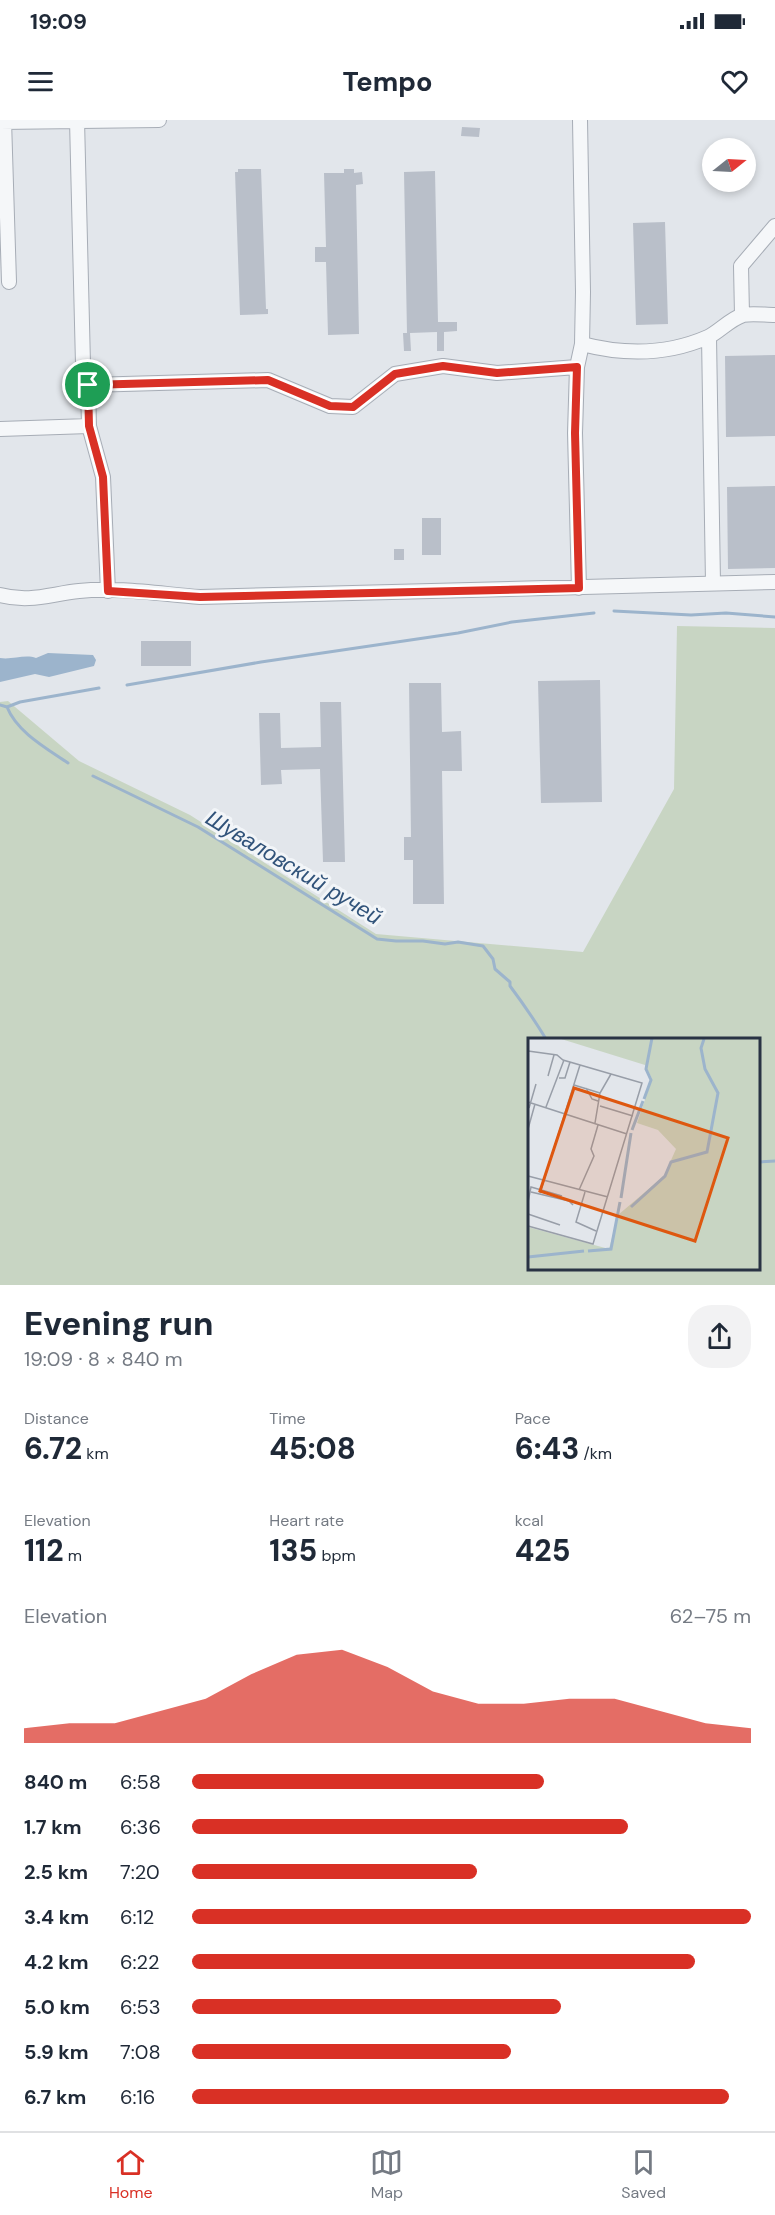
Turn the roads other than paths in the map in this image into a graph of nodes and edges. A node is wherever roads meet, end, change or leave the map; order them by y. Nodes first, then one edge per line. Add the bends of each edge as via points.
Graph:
1 (159, 120) edge
2 (580, 120) edge
3 (3, 121) edge
4 (77, 121) edge
5 (775, 226) edge
6 (4, 258) edge
7 (9, 282) dead end
8 (742, 315) junction
9 (775, 315) edge
10 (709, 337) junction
11 (582, 344) junction
12 (577, 367) junction
13 (88, 385) junction
14 (89, 426) junction
15 (0, 429) edge
16 (775, 582) edge
17 (713, 584) junction
18 (579, 588) junction
19 (108, 591) junction
20 (0, 596) edge

1 - 4 lane
2 - 11 lane
3 - 4 lane
3 - 6 lane
4 - 13 lane via 83,364
5 - 8 lane via 741,266
6 - 7 lane
8 - 9 lane
8 - 10 lane
10 - 11 lane via 675,349 631,353
10 - 17 lane
11 - 12 lane
12 - 13 lane via 497,373 443,366 395,374 353,407 330,406 268,380
12 - 18 lane
13 - 14 lane
14 - 15 lane
14 - 19 lane via 103,477
16 - 17 lane
17 - 18 lane
18 - 19 lane via 200,597
19 - 20 lane via 78,591 46,598

